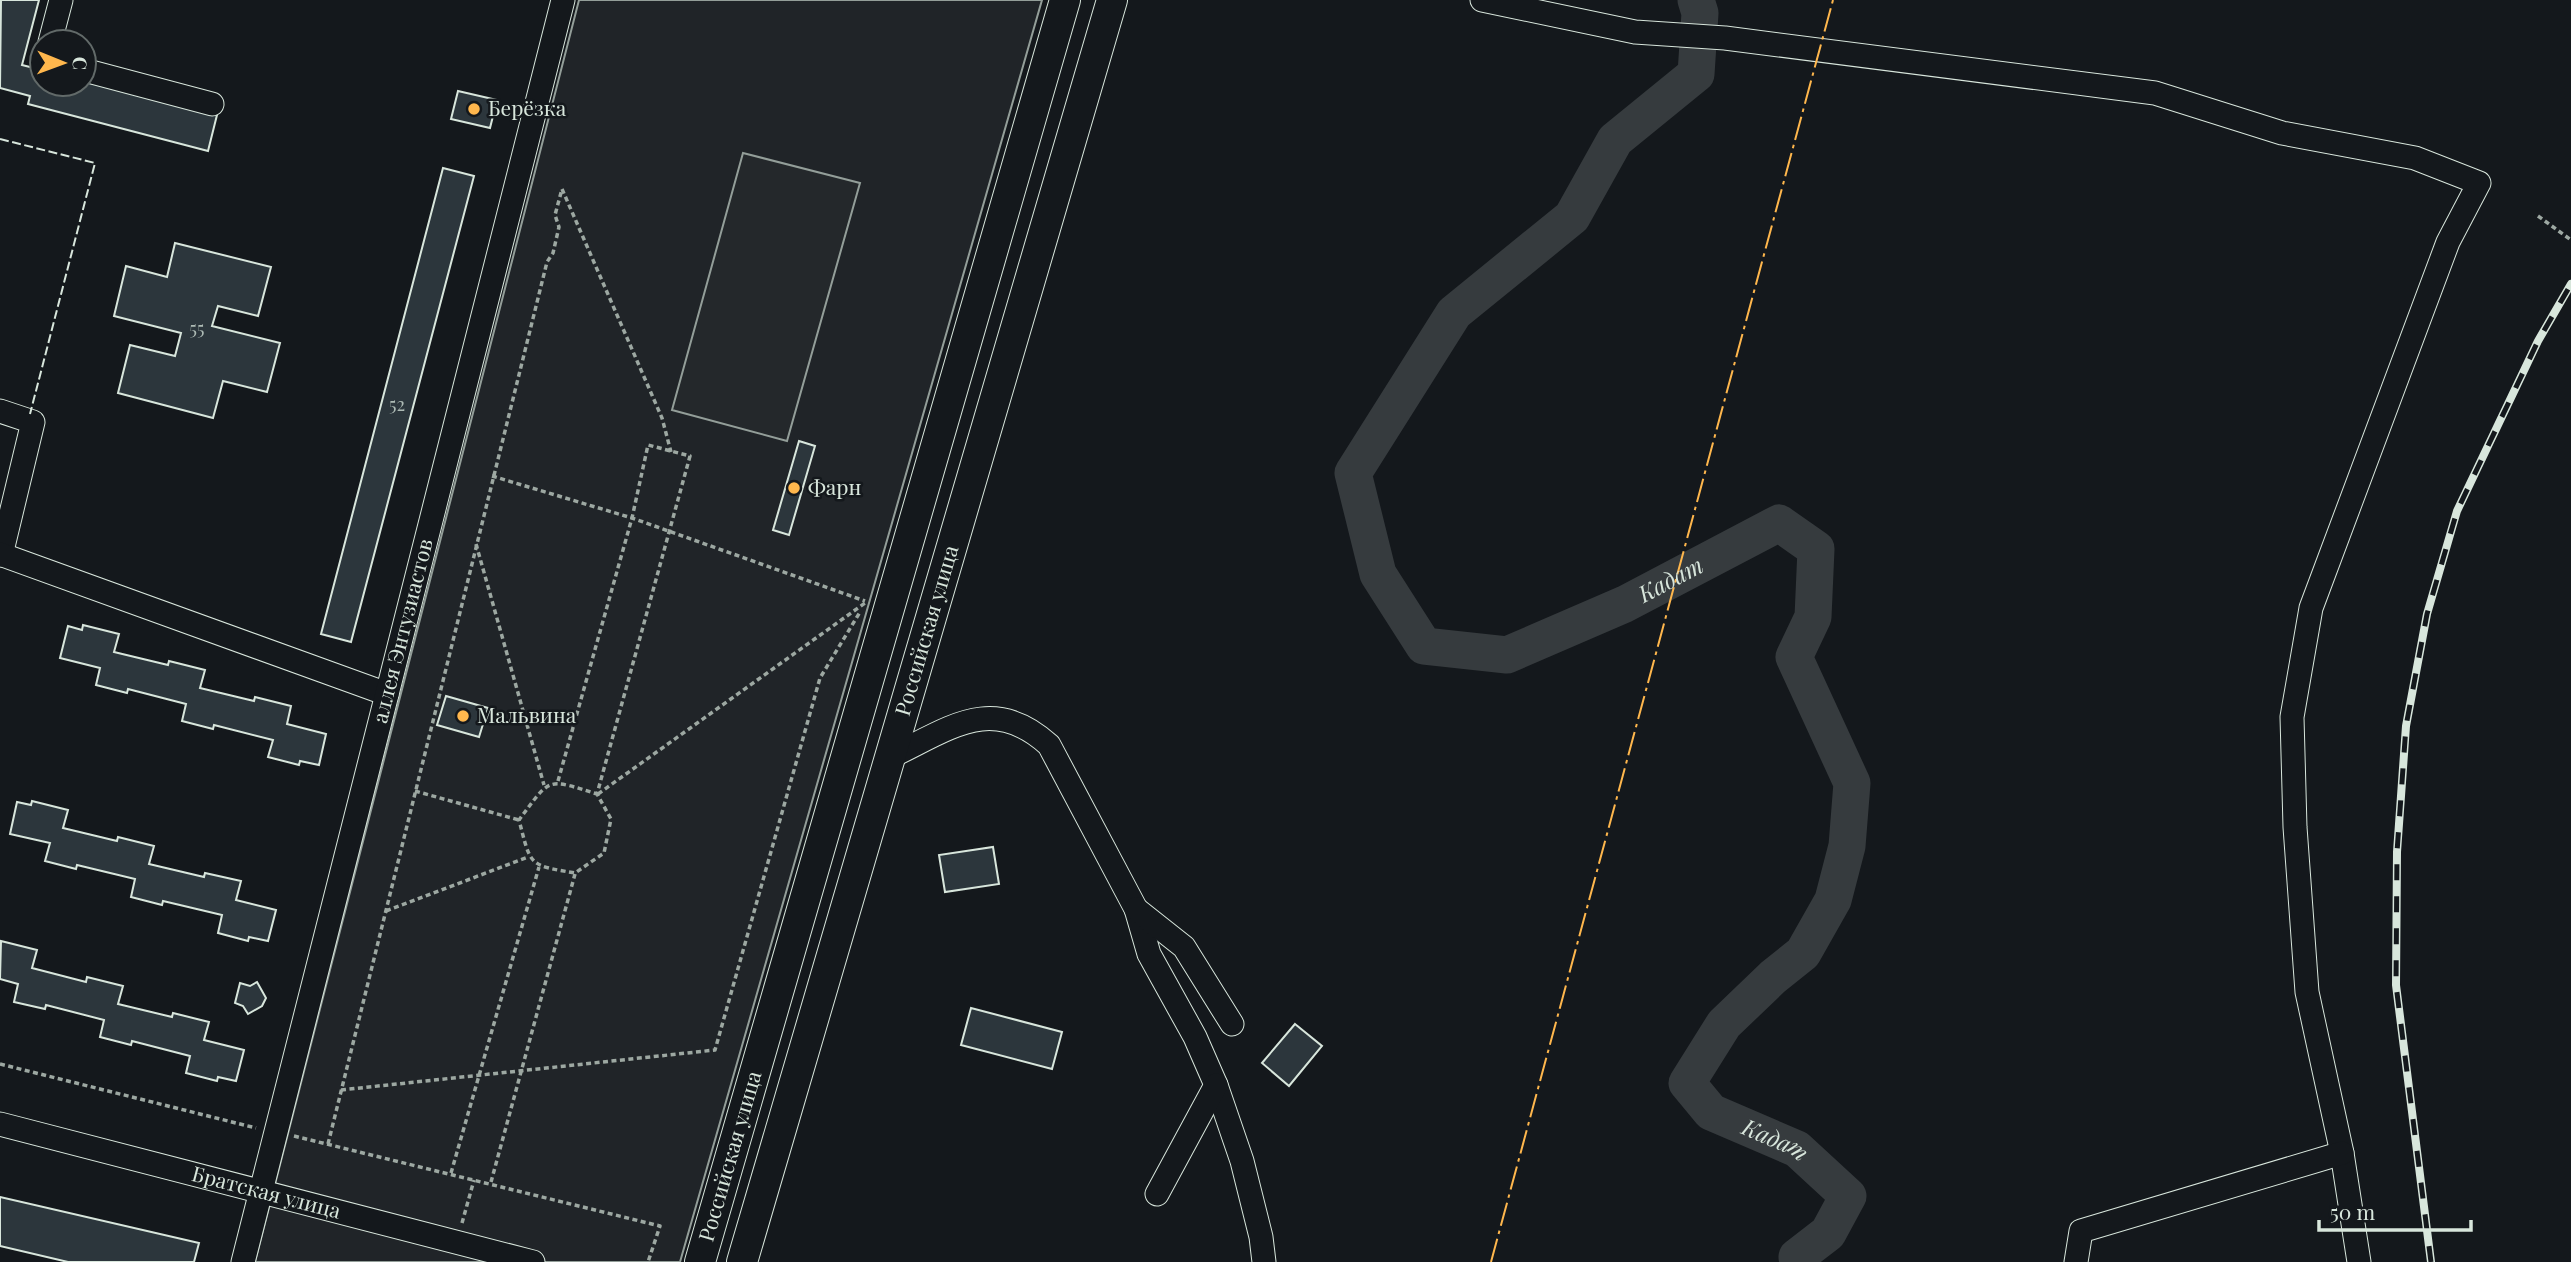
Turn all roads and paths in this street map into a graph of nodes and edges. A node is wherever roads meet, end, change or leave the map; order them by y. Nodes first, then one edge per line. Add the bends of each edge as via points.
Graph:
1 (61, 0) edge
2 (564, 0) edge
3 (1065, 0) edge
4 (1112, 0) edge
5 (1482, 0) edge
6 (54, 28) edge
7 (98, 74) edge
8 (212, 104) dead end
9 (2538, 216) dead end
10 (2571, 240) edge
11 (0, 411) edge
12 (671, 452) junction
13 (492, 476) junction
14 (632, 518) junction
15 (671, 532) junction
16 (475, 542) junction
17 (1, 555) edge
18 (867, 602) junction
19 (387, 694) junction
20 (890, 757) junction
21 (558, 782) junction
22 (545, 786) junction
23 (415, 791) junction
24 (597, 794) junction
25 (519, 820) junction
26 (528, 857) junction
27 (539, 867) junction
28 (575, 873) junction
29 (1136, 909) junction
30 (386, 911) junction
31 (1232, 1024) dead end
32 (0, 1064) edge
33 (522, 1070) junction
34 (480, 1073) junction
35 (1216, 1085) junction
36 (341, 1090) junction
37 (0, 1124) edge
38 (276, 1132) junction
39 (328, 1144) junction
40 (2342, 1153) junction
41 (452, 1173) junction
42 (474, 1179) junction
43 (491, 1182) junction
44 (261, 1192) junction
45 (1157, 1195) dead end
46 (456, 1242) junction
47 (243, 1262) edge
48 (533, 1262) edge
49 (648, 1262) edge
50 (700, 1262) edge
51 (742, 1262) edge
52 (1264, 1262) edge
53 (2076, 1262) edge
54 (2359, 1262) edge

1 - 6 street
2 - 19 street, аллея Энтузиастов
3 - 50 main road, Российская улица
4 - 20 main road, Российская улица
5 - 40 street via 1634,32 1726,38 2155,93 2282,134 2415,158 2479,183 2448,242 2311,608 2292,717 2307,992
7 - 8 street
9 - 10 path
11 - 17 street via 33,422
12 - 13 path via 662,418 562,189 555,215 559,227 554,253 547,262
12 - 14 path via 648,445
12 - 15 path via 690,456
13 - 14 path
13 - 16 path
14 - 15 path
14 - 21 path
15 - 18 path
15 - 24 path
16 - 22 path
16 - 23 path
17 - 19 street
18 - 24 path
18 - 33 path via 820,678 715,1050
19 - 38 street, аллея Энтузиастов
20 - 29 street via 978,719 1016,721 1032,729 1064,768
20 - 51 main road, Российская улица
21 - 22 path
21 - 24 path
22 - 25 path
23 - 25 path
23 - 30 path
24 - 28 path via 611,819 604,853
25 - 26 path
26 - 27 path
26 - 30 path
27 - 28 path
27 - 34 path
28 - 33 path
29 - 31 street via 1184,947
29 - 35 street via 1149,954
30 - 36 path
32 - 38 path
33 - 34 path
33 - 43 path
34 - 36 path
34 - 41 path
35 - 45 street
35 - 52 street via 1241,1161
36 - 39 path
37 - 44 street, Братская улица
38 - 39 path
38 - 44 street, аллея Энтузиастов
39 - 41 path
40 - 53 street via 2081,1231
40 - 54 street
41 - 42 path
42 - 43 path
42 - 46 path
43 - 49 path via 660,1226
44 - 46 street, Братская улица
44 - 47 street, аллея Энтузиастов
46 - 48 street, Братская улица

